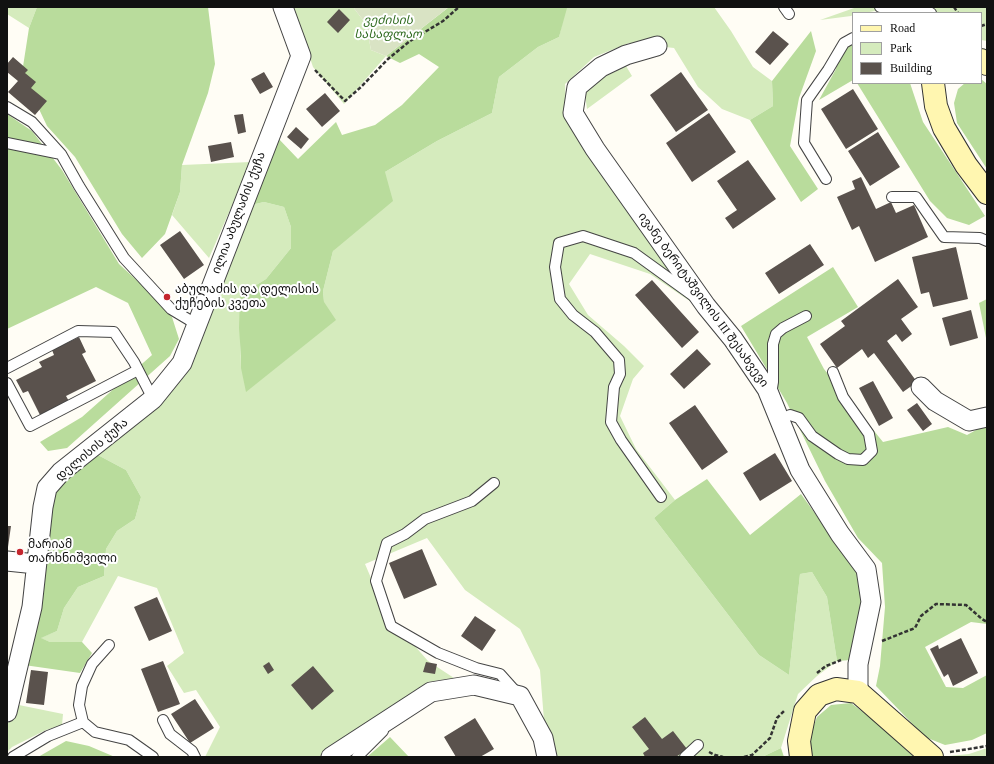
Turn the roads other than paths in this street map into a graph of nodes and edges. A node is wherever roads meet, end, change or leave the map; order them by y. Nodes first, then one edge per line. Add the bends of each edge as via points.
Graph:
1 (284, 7) edge
2 (880, 7) edge
3 (929, 12) edge
4 (852, 39) edge
5 (657, 46) dead end
6 (934, 84) edge
7 (7, 107) edge
8 (7, 143) edge
9 (61, 154) junction
10 (826, 179) dead end
11 (987, 193) edge
12 (892, 196) dead end
13 (987, 241) edge
14 (706, 306) junction
15 (806, 316) dead end
16 (196, 324) junction
17 (7, 368) edge
18 (138, 370) junction
19 (833, 372) dead end
20 (7, 383) edge
21 (921, 387) dead end
22 (771, 398) junction
23 (153, 399) junction
24 (987, 417) edge
25 (782, 427) junction
26 (494, 483) dead end
27 (660, 497) dead end
28 (7, 561) edge
29 (36, 564) junction
30 (109, 644) dead end
31 (858, 692) junction
32 (520, 696) junction
33 (7, 712) edge
34 (397, 714) junction
35 (163, 720) dead end
36 (83, 722) junction
37 (698, 746) dead end
38 (929, 754) edge
39 (13, 757) edge
40 (153, 757) edge
41 (195, 757) edge
42 (331, 757) edge
43 (357, 757) edge
44 (547, 757) edge
45 (685, 757) edge
46 (801, 757) edge

1 - 16 street, ილია აბულაძის ქუჩა via 300,56
2 - 3 lane via 923,9
4 - 10 lane via 844,43 807,100 804,143
5 - 14 street, ივანე ბერიტაშვილის III შესახვევი via 626,55 601,67 577,87 573,113 595,149
6 - 11 main road via 936,106 944,128 966,165
7 - 9 lane via 32,122
8 - 9 lane
9 - 16 lane via 124,258 170,309
12 - 13 lane via 916,197 944,237 980,238
14 - 22 street, ივანე ბერიტაშვილის III შესახვევი via 733,339
14 - 27 lane via 634,253 583,236 559,243 555,267 560,299 595,332 619,360 620,374 614,387 611,422
15 - 22 lane via 776,334 773,344
16 - 23 street, დელისის ქუჩა via 182,363
17 - 18 lane via 78,331 114,332
18 - 20 lane via 30,426
18 - 23 lane
19 - 25 lane via 843,397 869,434 872,451 862,460 848,459 812,436 798,418 786,416
21 - 24 street via 935,401 968,421
22 - 25 street, ივანე ბერიტაშვილის III შესახვევი
23 - 29 street, დელისის ქუჩა via 61,472 47,488
25 - 31 street, ივანე ბერიტაშვილის III შესახვევი via 800,470 840,534 866,569 871,602 858,664
26 - 32 lane via 472,501 426,519 387,543 376,581 391,626 438,653 476,668 500,674
28 - 29 street
29 - 33 street, დელისის ქუჩა via 32,606
30 - 36 lane via 92,664 82,686 79,705
31 - 38 main road
31 - 46 main road via 836,689 819,695 805,711 799,741
32 - 34 street via 474,685 431,692
32 - 44 street via 543,738
34 - 42 street
34 - 43 lane
35 - 41 lane via 170,734 192,751
36 - 39 lane via 48,736
36 - 40 lane via 95,732 129,740
37 - 45 lane

